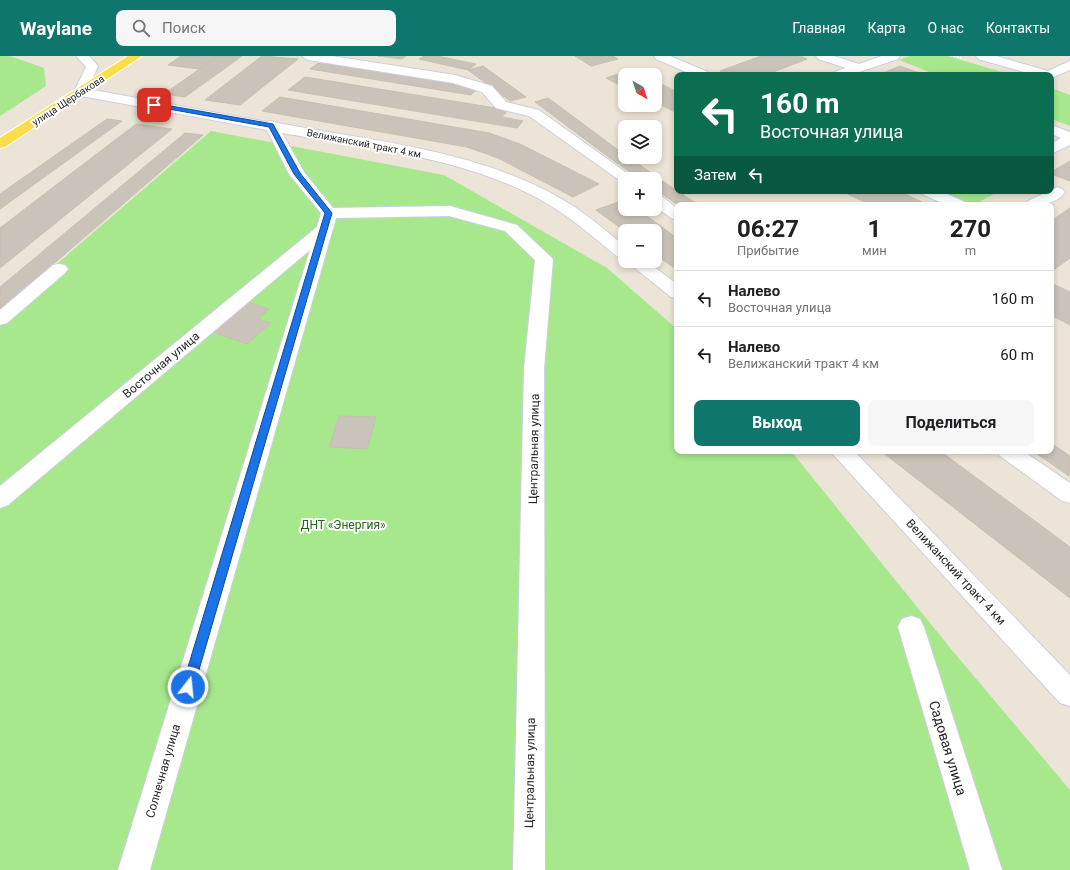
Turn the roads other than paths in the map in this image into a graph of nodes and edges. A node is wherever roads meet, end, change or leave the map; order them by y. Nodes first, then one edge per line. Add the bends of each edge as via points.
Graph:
1 (82, 56) edge
2 (136, 56) edge
3 (308, 56) edge
4 (660, 56) edge
5 (822, 56) edge
6 (894, 56) edge
7 (982, 56) edge
8 (694, 59) dead end
9 (680, 64) junction
10 (1070, 65) edge
11 (859, 68) junction
12 (697, 72) edge
13 (847, 72) edge
14 (1039, 72) edge
15 (1054, 73) edge
16 (1054, 76) edge
17 (1064, 80) dead end
18 (81, 92) junction
19 (271, 126) junction
20 (1054, 130) edge
21 (1070, 138) edge
22 (0, 144) edge
23 (1054, 148) edge
24 (618, 173) edge
25 (1059, 193) edge
26 (934, 194) edge
27 (952, 202) edge
28 (1039, 202) edge
29 (662, 204) edge
30 (674, 213) edge
31 (326, 221) junction
32 (618, 249) edge
33 (644, 268) edge
34 (59, 269) dead end
35 (674, 291) edge
36 (0, 319) edge
37 (844, 454) edge
38 (1012, 454) edge
39 (1070, 495) edge
40 (0, 499) edge
41 (911, 627) dead end
42 (1070, 694) edge
43 (134, 870) edge
44 (529, 870) edge
45 (986, 870) edge

1 - 18 street via 92,66
2 - 18 main road, улица Щербакова
3 - 24 street via 455,79 487,89 501,105 534,113
4 - 9 street
5 - 11 street
6 - 11 street
7 - 14 street
8 - 9 street
9 - 12 street
10 - 15 street
11 - 13 street
16 - 17 street
18 - 19 street, Велижанский тракт 4 км
18 - 22 main road, улица Щербакова
19 - 31 street
19 - 32 street, Велижанский тракт 4 км via 455,160 514,181 564,207
20 - 21 street
21 - 23 street
25 - 28 street
26 - 27 street
29 - 30 street
31 - 40 street, Восточная улица
31 - 43 street, Солнечная улица
31 - 44 street, Центральная улица via 450,211 511,228 544,259 534,369
33 - 35 street
34 - 36 street
37 - 42 street, Велижанский тракт 4 км
38 - 39 street
41 - 45 street, Садовая улица

